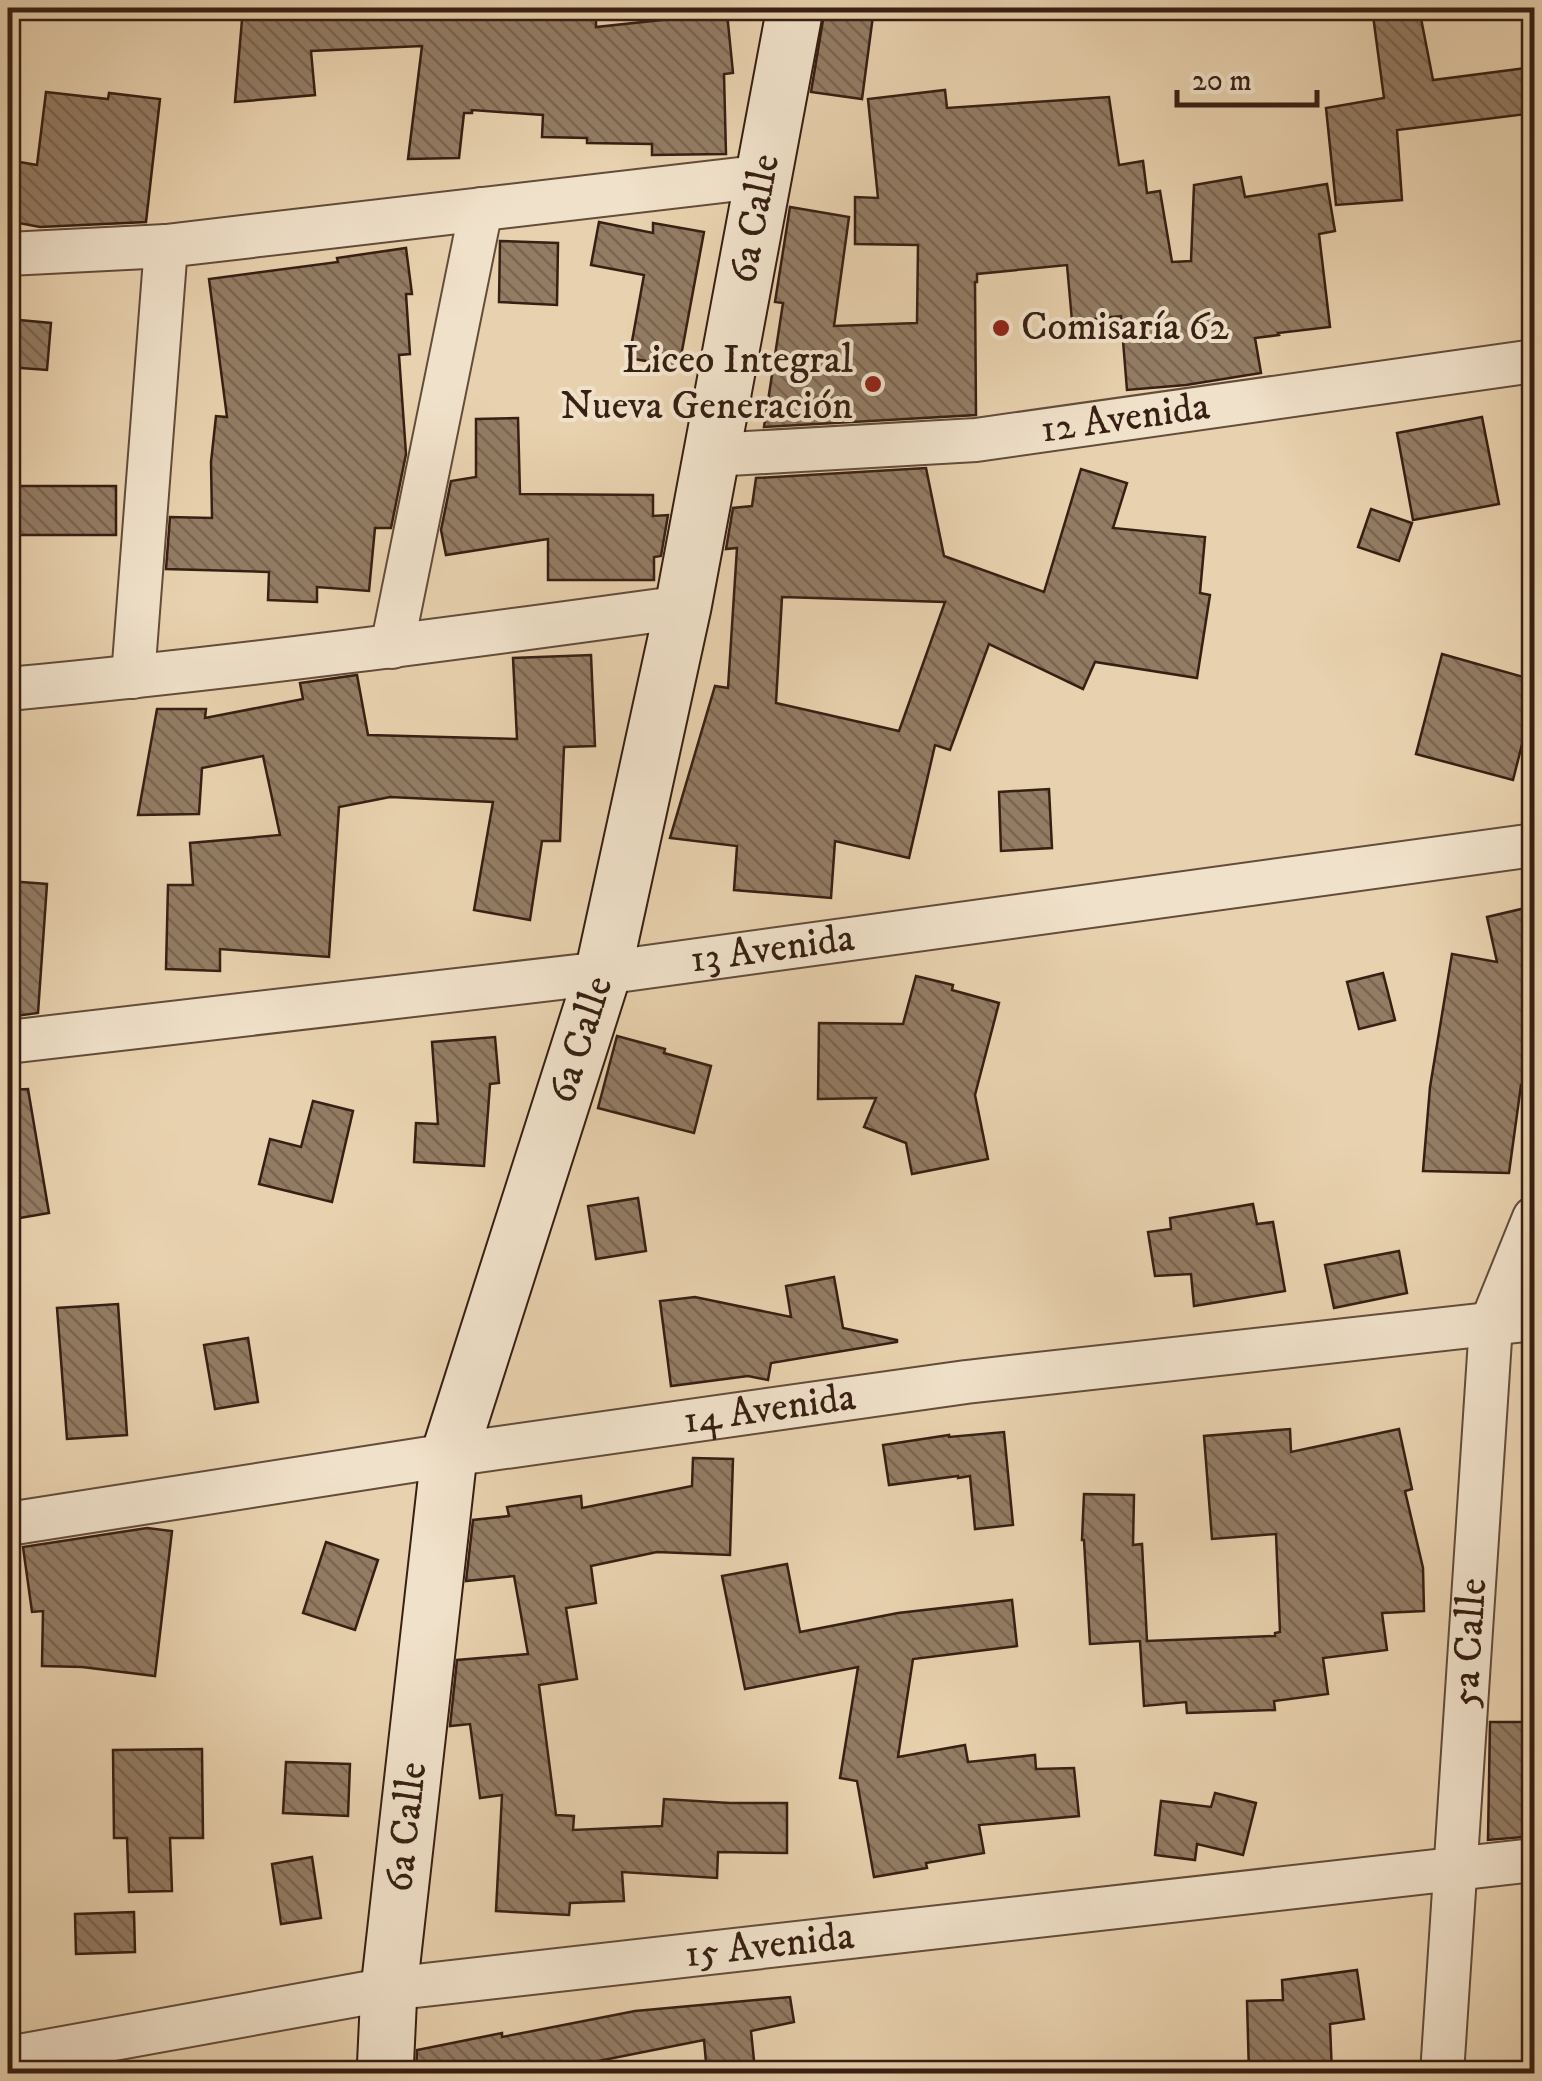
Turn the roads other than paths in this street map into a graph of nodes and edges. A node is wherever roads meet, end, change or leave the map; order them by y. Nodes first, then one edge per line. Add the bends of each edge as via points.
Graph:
1 (795, 8) edge
2 (765, 176) junction
3 (481, 209) junction
4 (166, 246) junction
5 (8, 254) edge
6 (1534, 361) edge
7 (712, 455) junction
8 (683, 608) junction
9 (392, 647) junction
10 (132, 678) junction
11 (8, 689) edge
12 (1534, 846) edge
13 (603, 974) junction
14 (8, 1042) edge
15 (1534, 1218) edge
16 (1534, 1319) edge
17 (1491, 1324) junction
18 (449, 1455) junction
19 (8, 1524) edge
20 (1534, 1860) edge
21 (1456, 1868) junction
22 (390, 1988) junction
23 (8, 2058) edge
24 (385, 2074) edge
25 (1442, 2074) edge

1 - 2 main road, 6a Calle
2 - 3 street
2 - 7 main road, 6a Calle
3 - 4 street
3 - 9 street
4 - 5 street
4 - 10 street
6 - 7 street, 12 Avenida via 976,440
7 - 8 main road, 6a Calle
8 - 9 street
8 - 13 main road, 6a Calle
9 - 10 street
10 - 11 street
12 - 13 street, 13 Avenida
13 - 14 street, 13 Avenida
13 - 18 main road, 6a Calle
15 - 17 street, 5a Calle
16 - 17 street, 14 Avenida
17 - 18 street, 14 Avenida via 966,1382
17 - 21 street, 5a Calle
18 - 19 street, 14 Avenida
18 - 22 main road, 6a Calle
20 - 21 street, 15 Avenida
21 - 22 street, 15 Avenida
21 - 25 street, 5a Calle
22 - 23 street, 15 Avenida
22 - 24 main road, 6a Calle

